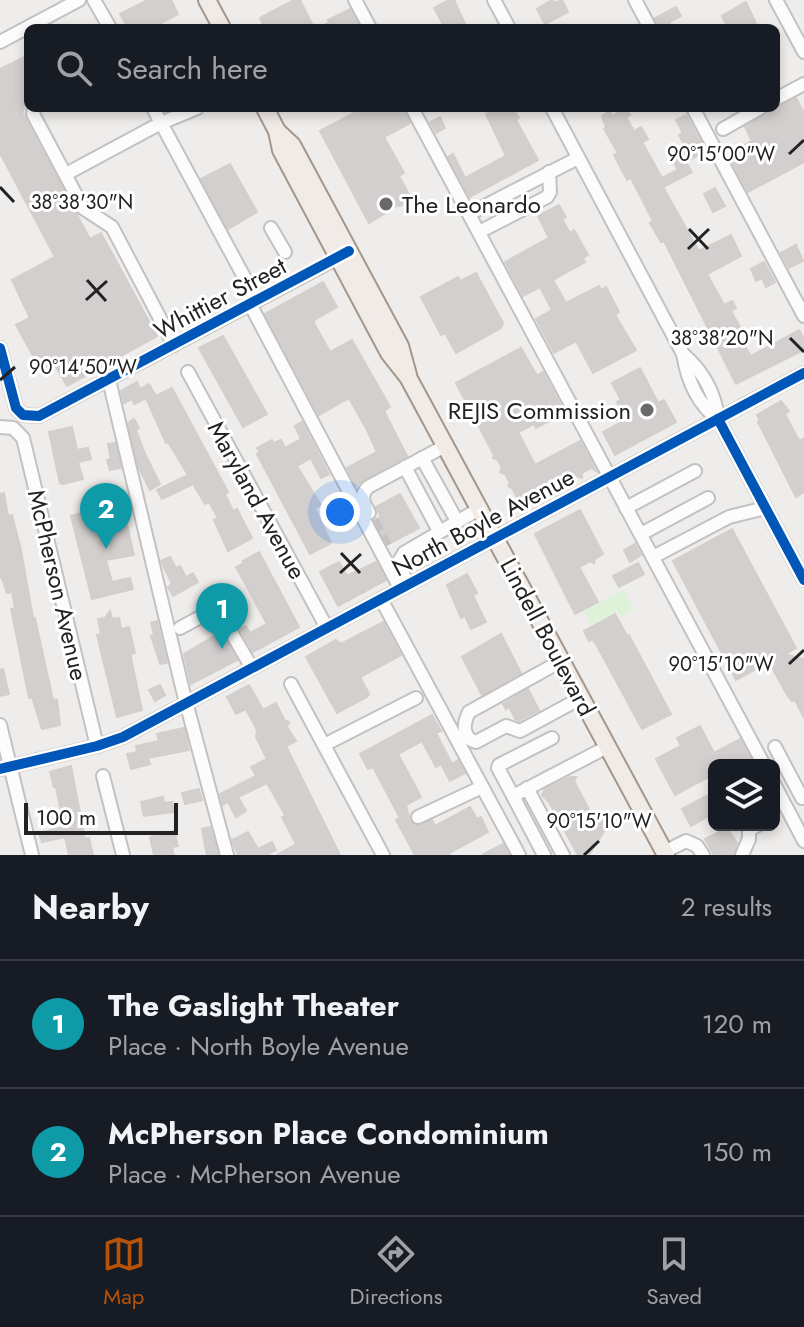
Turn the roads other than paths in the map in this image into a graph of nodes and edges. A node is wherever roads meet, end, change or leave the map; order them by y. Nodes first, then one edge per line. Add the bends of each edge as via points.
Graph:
1 (79, 0) edge
2 (94, 0) edge
3 (207, 0) edge
4 (355, 0) edge
5 (494, 0) edge
6 (635, 0) edge
7 (776, 0) edge
8 (45, 24) edge
9 (108, 24) edge
10 (220, 24) edge
11 (368, 24) edge
12 (507, 24) edge
13 (648, 24) edge
14 (24, 32) edge
15 (0, 42) edge
16 (804, 52) edge
17 (804, 84) edge
18 (780, 97) edge
19 (33, 112) edge
20 (155, 112) edge
21 (187, 112) edge
22 (267, 112) edge
23 (414, 112) edge
24 (554, 112) edge
25 (695, 112) edge
26 (753, 112) edge
27 (161, 123) junction
28 (723, 129) dead end
29 (578, 158) junction
30 (549, 172) junction
31 (66, 174) junction
32 (469, 214) junction
33 (271, 228) dead end
34 (479, 232) junction
35 (285, 252) dead end
36 (344, 254) junction
37 (254, 302) junction
38 (804, 316) edge
39 (174, 345) junction
40 (0, 348) edge
41 (188, 372) dead end
42 (804, 373) edge
43 (109, 380) junction
44 (718, 419) junction
45 (6, 427) edge
46 (445, 446) junction
47 (422, 458) junction
48 (405, 467) junction
49 (695, 471) dead end
50 (609, 477) junction
51 (431, 494) junction
52 (708, 498) dead end
53 (626, 508) junction
54 (765, 508) junction
55 (479, 509) junction
56 (373, 521) tunnel mouth
57 (457, 521) junction
58 (439, 531) junction
59 (641, 534) junction
60 (494, 538) junction
61 (386, 546) tunnel mouth
62 (653, 557) junction
63 (398, 563) junction
64 (804, 580) edge
65 (404, 586) junction
66 (381, 599) junction
67 (180, 628) dead end
68 (327, 628) junction
69 (561, 661) junction
70 (252, 668) junction
71 (291, 684) dead end
72 (416, 698) dead end
73 (581, 698) junction
74 (187, 702) junction
75 (0, 725) edge
76 (552, 738) dead end
77 (324, 745) junction
78 (97, 746) junction
79 (607, 747) junction
80 (775, 747) dead end
81 (761, 759) edge
82 (5, 767) edge
83 (103, 776) dead end
84 (482, 787) junction
85 (527, 788) junction
86 (780, 795) edge
87 (513, 796) junction
88 (803, 798) edge
89 (418, 817) dead end
90 (749, 831) edge
91 (804, 841) edge
92 (665, 853) edge
93 (32, 855) edge
94 (123, 855) edge
95 (227, 855) edge
96 (383, 855) edge
97 (519, 855) edge
98 (544, 855) edge
99 (563, 855) edge
100 (703, 855) edge
101 (742, 855) edge

1 - 8 street
2 - 9 street
3 - 10 main road
4 - 11 street
5 - 12 street
6 - 13 street
7 - 16 street
14 - 15 street
17 - 18 street
19 - 31 street
20 - 27 street
21 - 27 street
22 - 36 main road, Lindell Boulevard via 281,150
23 - 32 street
24 - 29 street
25 - 38 street
26 - 28 street
27 - 31 street
27 - 37 street
29 - 30 street
29 - 44 street via 683,354 703,405
30 - 32 street
30 - 34 street via 547,197
31 - 39 street via 83,208 112,227
32 - 34 street
33 - 35 street
34 - 50 street
36 - 37 street, Whittier Street
36 - 46 main road, Lindell Boulevard via 389,353
37 - 39 street, Whittier Street
37 - 65 street
39 - 43 street, Whittier Street
40 - 43 street, Whittier Street via 13,402 23,415 45,414
41 - 68 street, Maryland Avenue
42 - 44 street, North Boyle Avenue
43 - 74 street
44 - 50 street, North Boyle Avenue
44 - 54 street
45 - 78 street, McPherson Avenue via 23,438
46 - 47 street
46 - 55 main road, Lindell Boulevard
47 - 48 street
47 - 51 street
48 - 51 street
48 - 56 street via 363,493
49 - 53 street
50 - 53 street
50 - 60 street, North Boyle Avenue
51 - 57 street
51 - 58 street
52 - 59 street
53 - 59 street
54 - 62 street via 729,517
54 - 64 street
55 - 57 street
55 - 60 main road, Lindell Boulevard
57 - 58 street
58 - 63 street via 404,553
59 - 62 street
60 - 65 street, North Boyle Avenue
60 - 69 main road, Lindell Boulevard
61 - 63 street
62 - 81 street
63 - 65 street
65 - 66 street, North Boyle Avenue
66 - 68 street, North Boyle Avenue
66 - 84 street
67 - 70 street via 217,608
68 - 70 street, North Boyle Avenue
69 - 73 main road, Lindell Boulevard
69 - 73 street via 469,712 466,735 476,742 506,726 520,731
70 - 74 street, North Boyle Avenue
71 - 77 street
72 - 77 street
73 - 79 main road, Lindell Boulevard
74 - 78 street, North Boyle Avenue
74 - 95 street
75 - 82 street
76 - 87 street via 499,765
77 - 96 street
78 - 82 street, North Boyle Avenue
79 - 85 street
79 - 92 main road, Lindell Boulevard
80 - 88 street
82 - 93 street
83 - 94 street
84 - 89 street
84 - 97 street
85 - 87 street
85 - 99 street
86 - 91 street
87 - 98 street
90 - 101 street
92 - 100 street via 686,841

